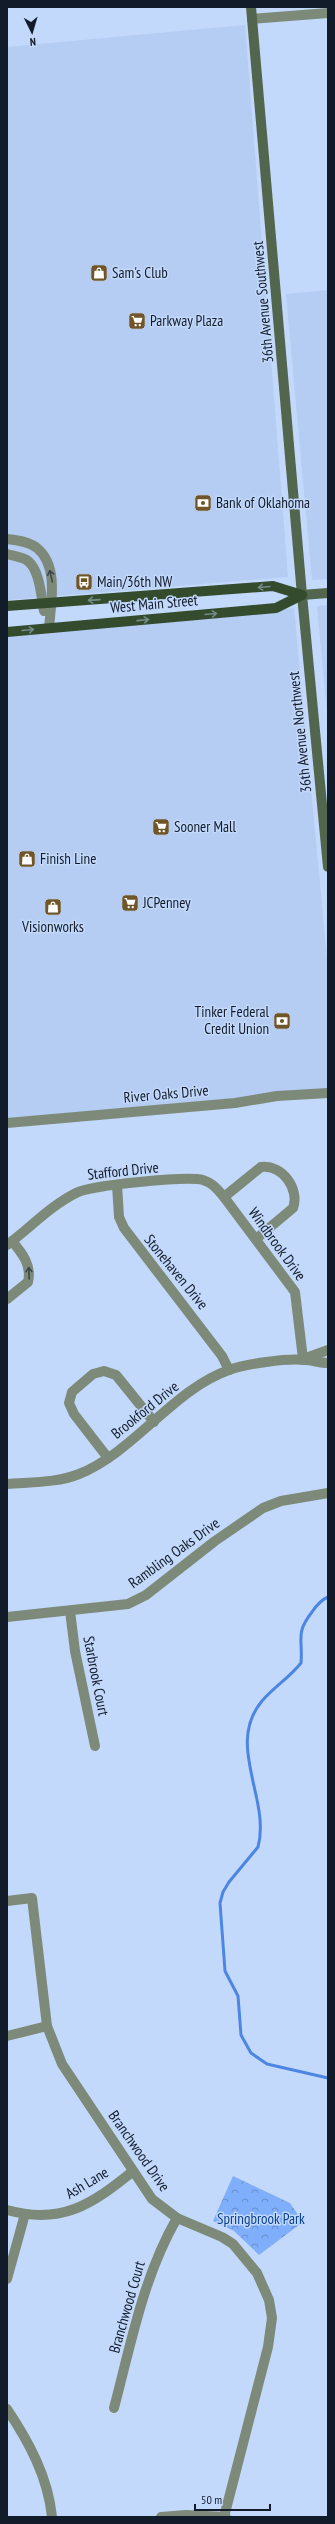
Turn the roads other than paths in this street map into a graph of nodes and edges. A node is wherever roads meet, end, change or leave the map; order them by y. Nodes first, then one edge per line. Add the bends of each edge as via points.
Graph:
1 (251, 7) edge
2 (328, 13) edge
3 (252, 19) junction
4 (7, 539) edge
5 (7, 554) edge
6 (328, 593) edge
7 (302, 595) junction
8 (47, 604) junction
9 (7, 606) edge
10 (49, 628) junction
11 (7, 632) edge
12 (328, 867) edge
13 (328, 1094) edge
14 (7, 1123) edge
15 (116, 1185) junction
16 (224, 1197) junction
17 (256, 1239) junction
18 (9, 1243) edge
19 (7, 1299) edge
20 (328, 1350) edge
21 (303, 1359) junction
22 (328, 1363) edge
23 (229, 1370) junction
24 (154, 1422) junction
25 (108, 1458) junction
26 (7, 1484) edge
27 (328, 1493) edge
28 (70, 1611) junction
29 (7, 1617) edge
30 (95, 1746) dead end
31 (7, 1901) edge
32 (47, 2026) junction
33 (7, 2036) edge
34 (132, 2172) junction
35 (7, 2210) edge
36 (25, 2214) junction
37 (176, 2218) junction
38 (7, 2279) edge
39 (114, 2408) dead end
40 (7, 2409) edge
41 (52, 2517) edge
42 (161, 2517) edge
43 (225, 2517) edge

1 - 3 main road, 36th Avenue Southwest
2 - 3 street
3 - 7 main road, 36th Avenue Southwest
8 -> 4 street via 52,583 45,557 36,547
5 - 8 street via 28,561 36,573
6 - 7 main road, West Main Street
7 -> 8 main road, West Main Street via 273,586
10 -> 7 main road, West Main Street via 276,608
7 - 12 main road, 36th Avenue Northwest
8 - 9 main road, West Main Street
8 - 10 street
11 -> 10 main road, West Main Street
13 - 14 street, River Oaks Drive via 277,1096 235,1103
15 - 16 street, Stafford Drive via 197,1179 215,1186
15 - 18 street, Stafford Drive via 77,1192
15 - 23 street, Stonehaven Drive via 119,1217 124,1228 214,1345
16 - 17 street, Windbrook Drive
16 - 17 street via 261,1167 277,1170 290,1183 295,1191 294,1208
17 - 21 street, Windbrook Drive via 295,1292
19 -> 18 street via 28,1282 30,1271 23,1254
20 - 21 street, Brookford Drive
21 - 22 street, Brookford Drive
21 - 23 street, Brookford Drive
23 - 24 street, Brookford Drive via 214,1376
24 - 25 street, Brookford Drive
24 - 25 street via 116,1376 104,1371 82,1382 70,1396 71,1408
25 - 26 street, Brookford Drive via 92,1468 65,1478
27 - 28 street, Rambling Oaks Drive via 281,1501 263,1508 136,1601 118,1606
28 - 29 street, Rambling Oaks Drive
28 - 30 street, Starbrook Court via 75,1651
31 - 32 street, Branchwood Drive via 32,1898
32 - 33 street
32 - 34 street, Branchwood Drive via 62,2064
34 - 36 street, Ash Lane via 94,2199 70,2211 48,2216
34 - 37 street, Branchwood Drive via 152,2199
35 - 36 street, Ash Lane
36 - 38 street
37 - 39 street, Branchwood Court via 150,2276
37 - 43 street, Branchwood Drive via 222,2237 240,2251 250,2262 264,2287 272,2318 268,2347
40 - 41 street via 37,2459 48,2492
42 - 43 street

